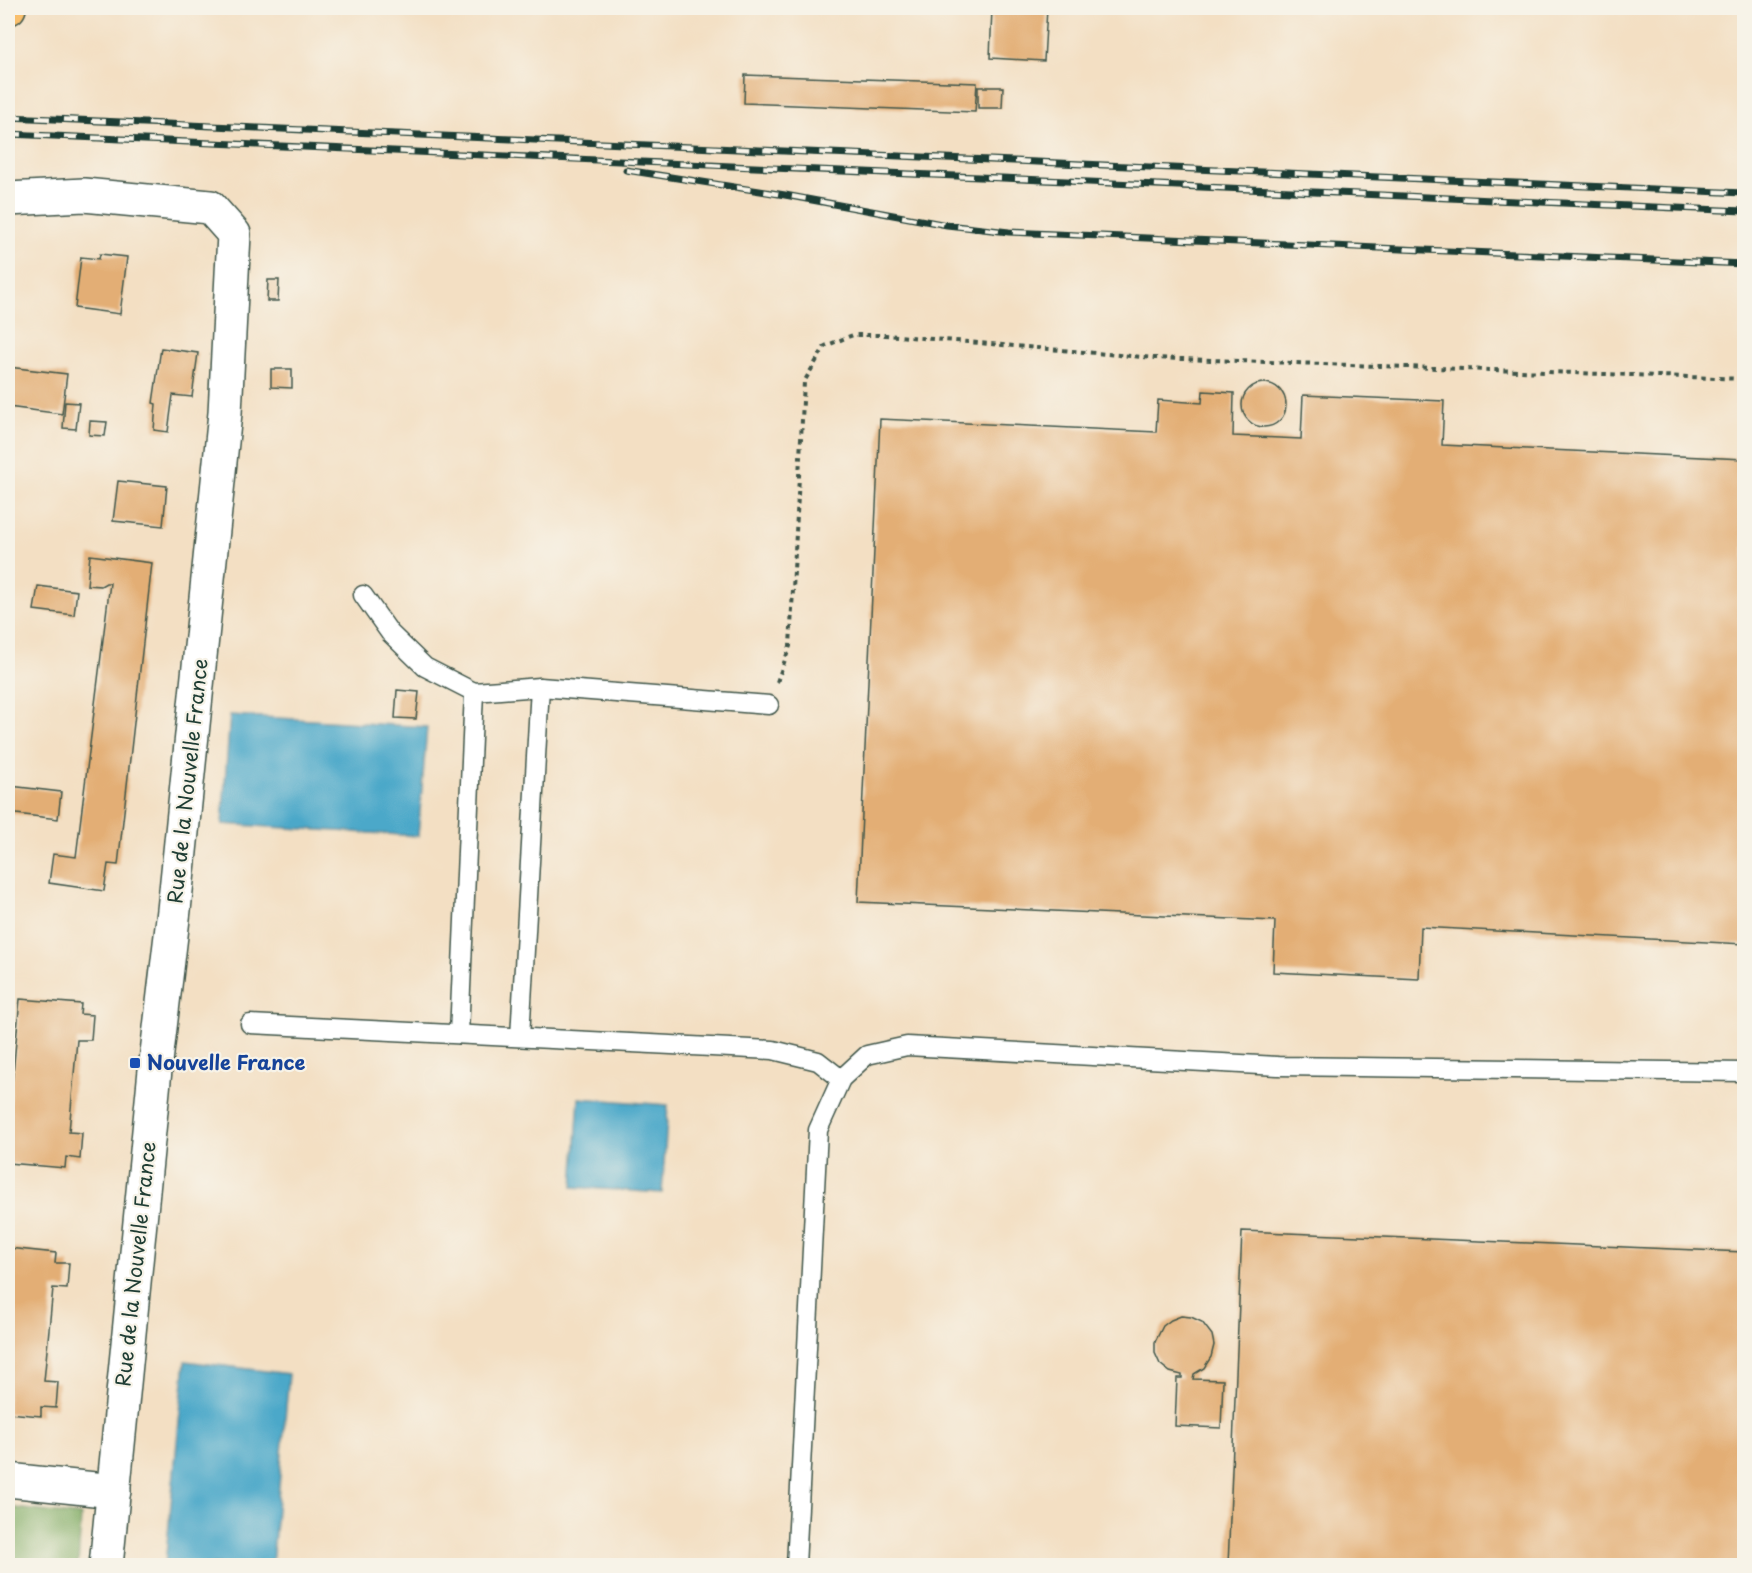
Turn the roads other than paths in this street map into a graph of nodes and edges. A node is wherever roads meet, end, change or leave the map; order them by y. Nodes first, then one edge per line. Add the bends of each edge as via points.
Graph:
1 (8, 199) edge
2 (363, 595) dead end
3 (540, 687) junction
4 (474, 692) junction
5 (769, 705) road end
6 (250, 1024) dead end
7 (459, 1034) junction
8 (520, 1037) junction
9 (1744, 1072) edge
10 (841, 1079) junction
11 (8, 1480) edge
12 (114, 1491) junction
13 (106, 1566) edge
14 (796, 1566) edge

1 - 12 street, Rue de la Nouvelle France via 84,195 210,207 234,234 225,413 154,1070
2 - 4 lane via 390,633 425,667
3 - 4 lane
3 - 5 lane
3 - 8 lane
4 - 7 lane
6 - 7 lane
7 - 8 lane
8 - 10 lane via 773,1050 819,1061
9 - 10 lane via 1278,1065 907,1046 867,1055
10 - 14 lane via 818,1130
11 - 12 street
12 - 13 street, Rue de la Nouvelle France

